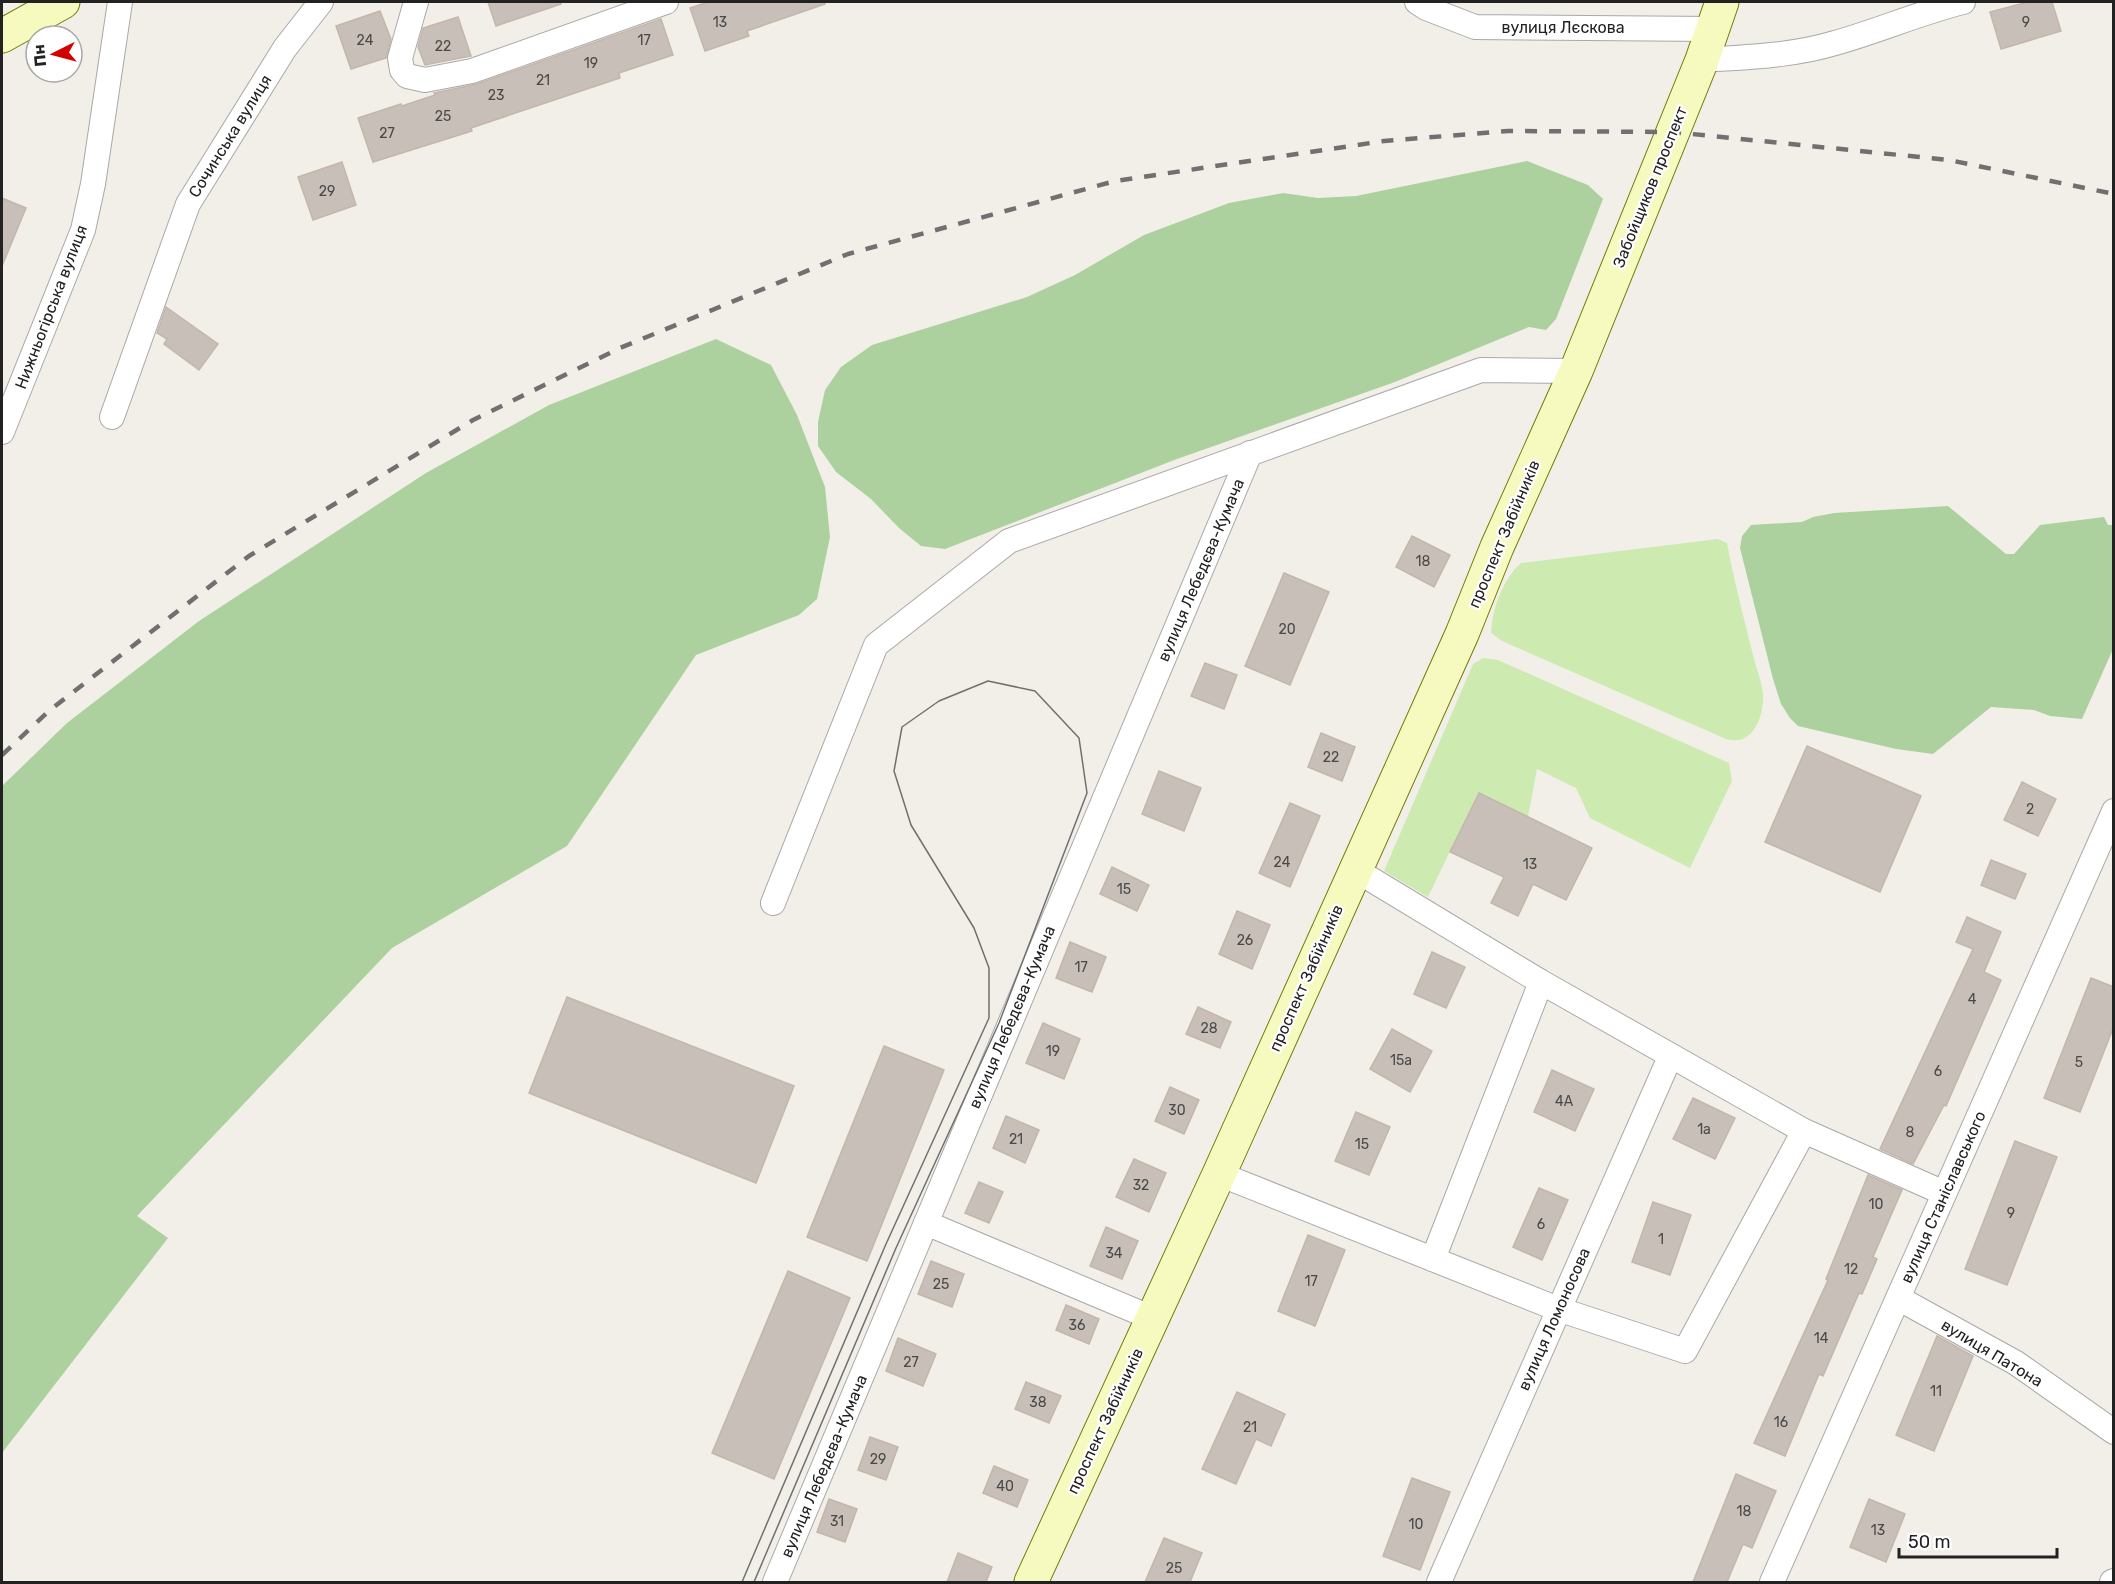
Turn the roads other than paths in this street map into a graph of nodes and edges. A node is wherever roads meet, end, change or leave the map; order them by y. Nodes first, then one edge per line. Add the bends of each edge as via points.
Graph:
1 (63, 2) edge
2 (120, 2) edge
3 (321, 2) edge
4 (416, 2) edge
5 (666, 2) edge
6 (1417, 2) edge
7 (1963, 2) edge
8 (1718, 15) edge
9 (2, 36) edge
10 (1702, 60) junction
11 (1576, 371) junction
12 (112, 417) dead end
13 (2, 432) edge
14 (1250, 453) junction
15 (2114, 811) edge
16 (1354, 869) junction
17 (773, 903) dead end
18 (1541, 982) junction
19 (1670, 1057) junction
20 (1804, 1131) junction
21 (1220, 1174) junction
22 (1944, 1193) junction
23 (926, 1223) junction
24 (1433, 1259) junction
25 (1898, 1298) junction
26 (1558, 1309) junction
27 (1152, 1318) junction
28 (2114, 1432) edge
29 (775, 1582) edge
30 (1031, 1582) edge
31 (1439, 1582) edge
32 (1772, 1582) edge

1 - 9 main road
2 - 13 street, Нижньогірська вулиця via 83,230
3 - 12 street, Сочинська вулиця via 279,58 188,204
4 - 5 street via 400,58 407,76 425,80 472,71
6 - 8 street, вулиця Лєскова via 1475,27
7 - 10 street via 1835,43 1776,55
8 - 10 main road, Забойщиков проспект
10 - 11 main road, Забойщиков проспект
11 - 14 street via 1481,370
11 - 16 main road, проспект Забійників
14 - 17 street via 1009,541 876,645
14 - 23 street, вулиця Лебедєва-Кумача
15 - 22 street, вулиця Станіславського
16 - 18 street
16 - 21 main road, проспект Забійників
18 - 19 street
18 - 24 street
19 - 20 street
19 - 26 street, вулиця Ломоносова
20 - 22 street
20 - 26 street via 1685,1351
21 - 24 street
21 - 27 main road, проспект Забійників
22 - 25 street, вулиця Станіславського
23 - 27 street
23 - 29 street, вулиця Лебедєва-Кумача
24 - 26 street
25 - 28 street, вулиця Патона via 2016,1363
25 - 32 street, вулиця Станіславського
26 - 31 street, вулиця Ломоносова
27 - 30 main road, проспект Забійників

